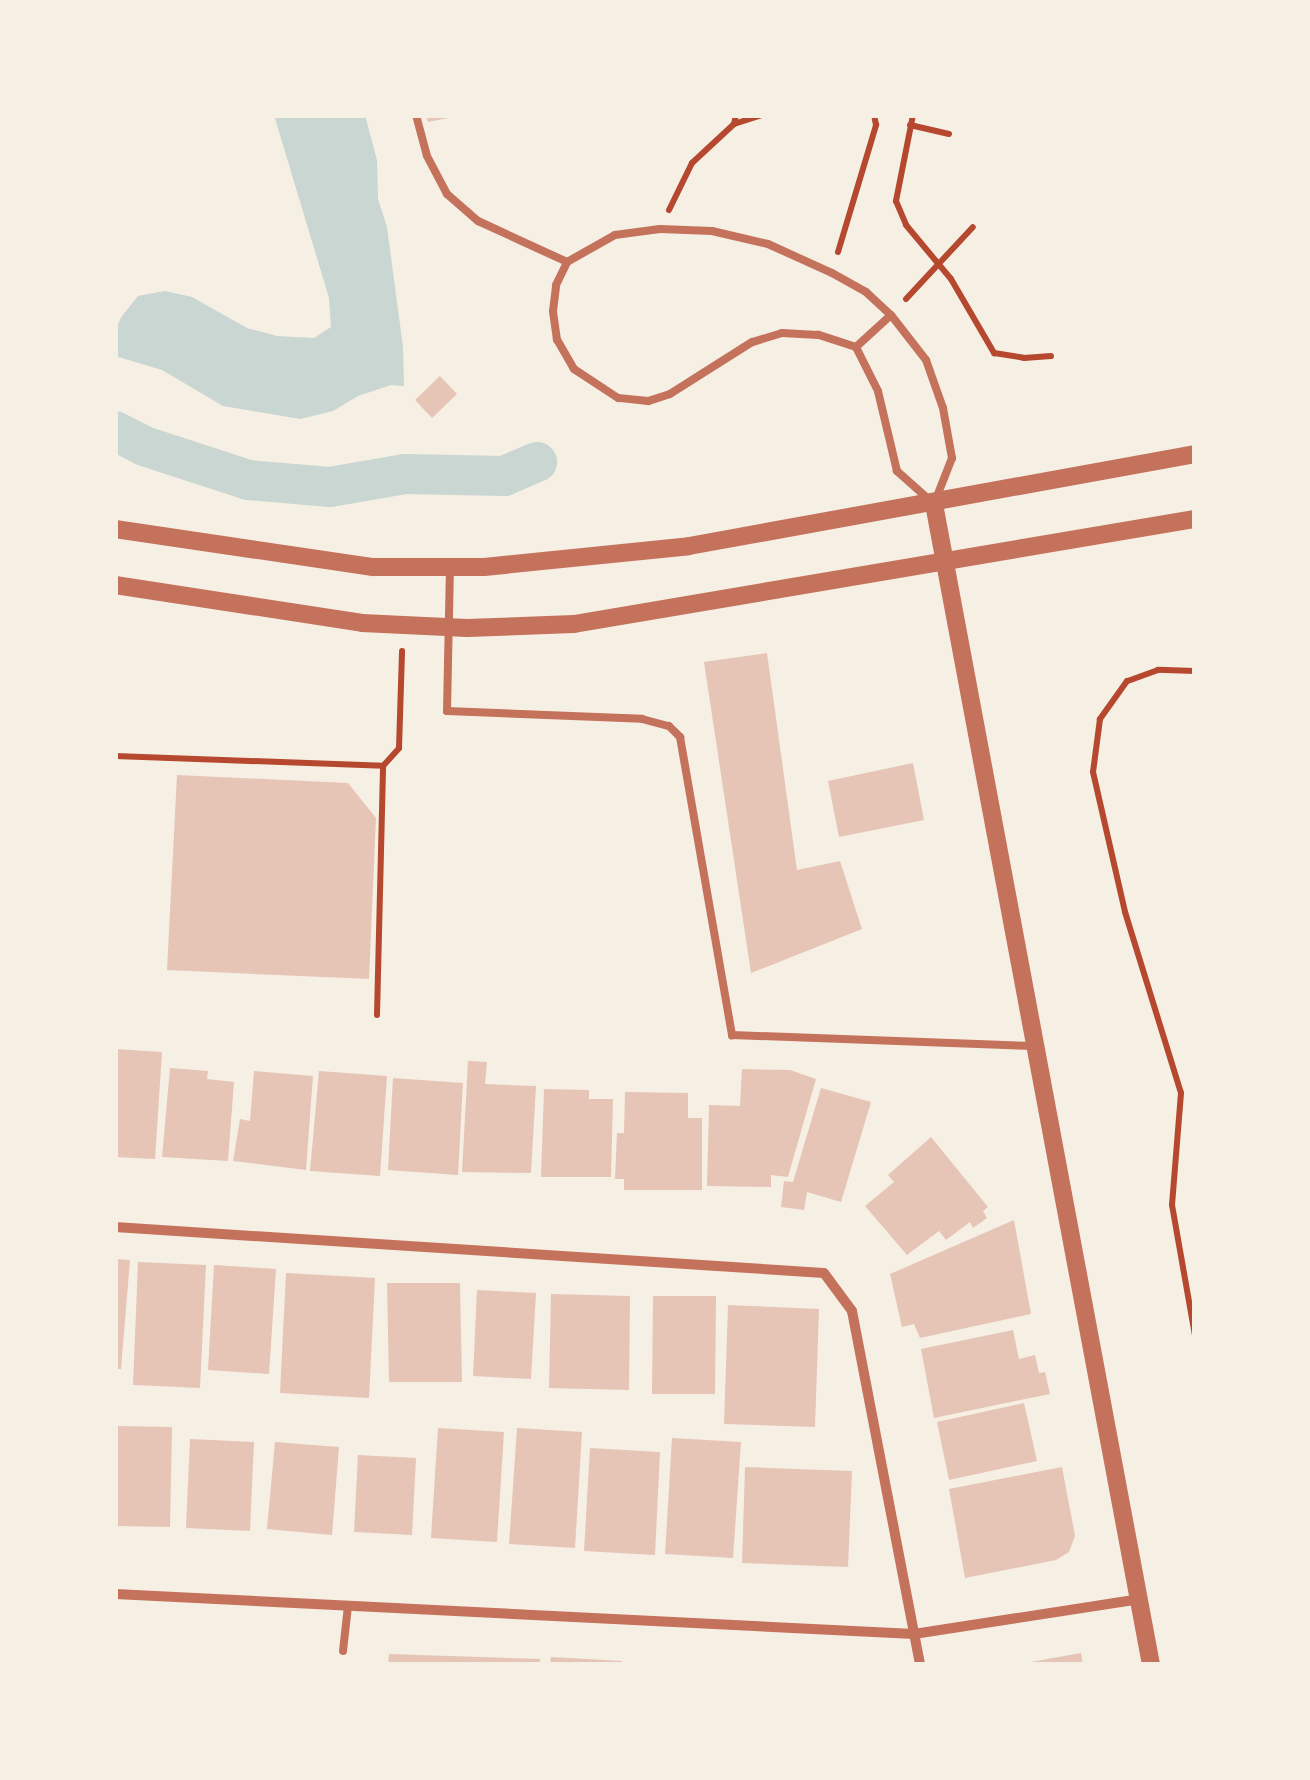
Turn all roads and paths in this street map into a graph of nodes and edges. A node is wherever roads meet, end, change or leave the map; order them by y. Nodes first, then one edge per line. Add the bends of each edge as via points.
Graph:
1 (416, 115) edge
2 (736, 115) edge
3 (761, 115) edge
4 (874, 115) edge
5 (914, 115) edge
6 (734, 124) junction
7 (910, 125) junction
8 (949, 134) dead end
9 (973, 227) dead end
10 (660, 229) junction
11 (568, 262) junction
12 (938, 265) junction
13 (832, 273) junction
14 (892, 315) junction
15 (856, 347) junction
16 (1050, 356) dead end
17 (1195, 454) edge
18 (934, 504) junction
19 (1195, 519) edge
20 (115, 529) edge
21 (944, 562) junction
22 (450, 567) junction
23 (115, 584) edge
24 (403, 624) junction
25 (449, 626) junction
26 (1195, 671) edge
27 (115, 756) edge
28 (383, 766) junction
29 (377, 1015) dead end
30 (1036, 1046) junction
31 (115, 1226) edge
32 (1195, 1336) edge
33 (115, 1594) edge
34 (1141, 1598) junction
35 (348, 1606) junction
36 (914, 1634) junction
37 (343, 1651) dead end
38 (920, 1665) edge
39 (1152, 1665) edge

1 - 11 lane via 446,194 478,221
2 - 6 path
3 - 6 path
4 - 13 path
5 - 7 path
6 - 10 path via 692,162
7 - 8 path
7 - 12 path via 896,201
9 - 12 path
10 - 11 lane via 614,234
10 - 13 lane via 712,231 768,244
11 - 15 lane via 556,285 557,340 574,369 618,398 648,401 670,394 752,342 782,334 818,335
12 - 14 path
12 - 16 path via 994,353
13 - 14 lane
14 - 15 lane
14 - 18 lane via 926,360 943,408 952,458
15 - 18 lane via 878,392 897,471
17 - 18 street
18 - 21 street
18 - 22 street via 689,546
19 - 21 street
20 - 22 street via 373,567
21 - 25 street via 574,624
21 - 30 street
22 - 25 lane
23 - 24 street
24 - 25 street
24 - 28 path via 398,748
25 - 30 lane via 447,710 642,719 669,726 680,737 732,1035
26 - 32 path via 1158,670 1127,681 1100,720 1093,772 1124,912 1181,1093 1172,1205
27 - 28 path
28 - 29 path
30 - 34 street
31 - 36 street via 824,1272 852,1311
33 - 35 street
34 - 36 street
34 - 39 street
35 - 36 street
35 - 37 lane
36 - 38 street

